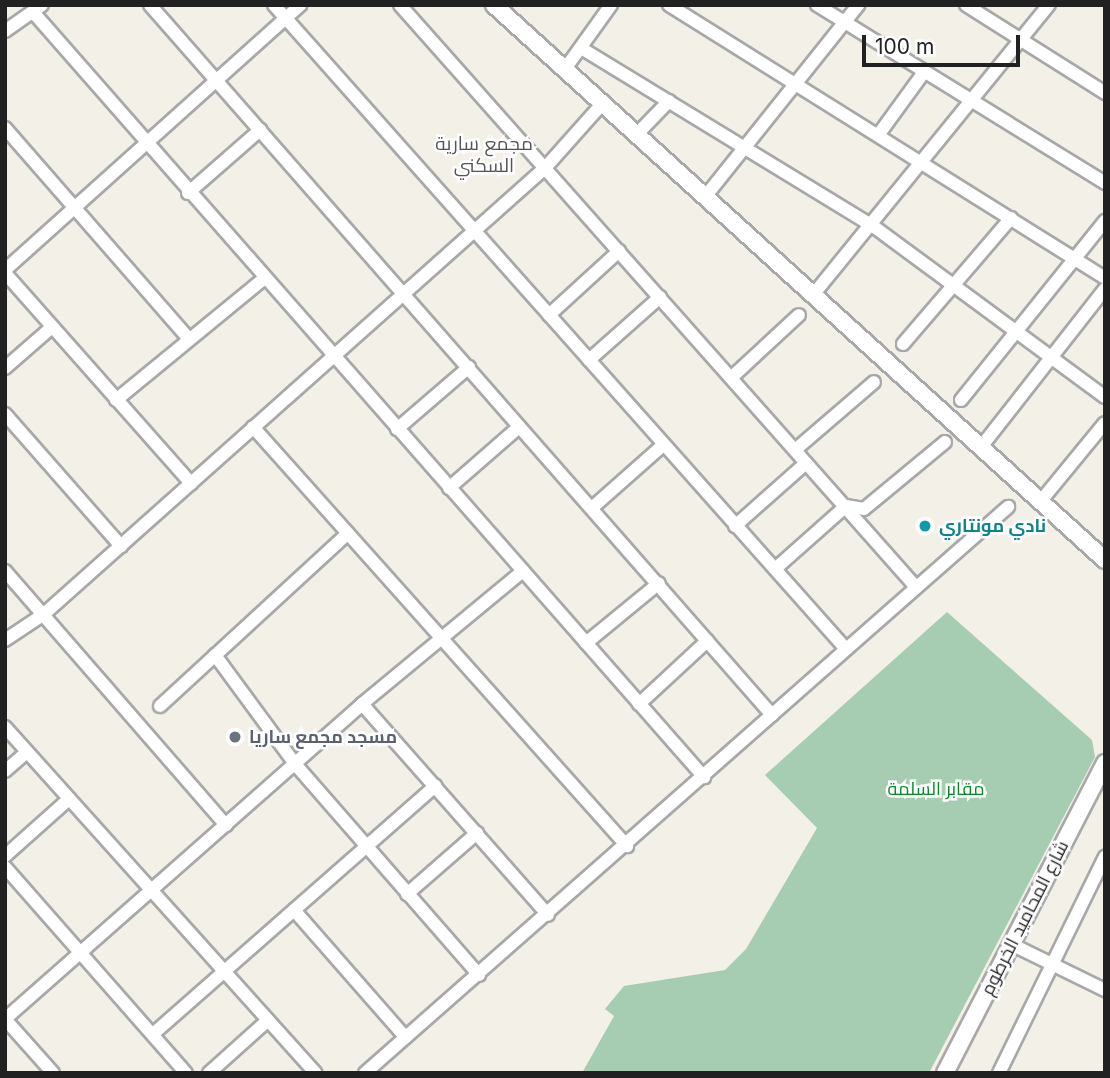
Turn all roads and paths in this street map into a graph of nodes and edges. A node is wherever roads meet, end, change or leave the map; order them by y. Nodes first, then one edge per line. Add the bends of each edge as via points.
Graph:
1 (150, 5) edge
2 (274, 5) edge
3 (300, 5) edge
4 (400, 5) edge
5 (495, 5) edge
6 (611, 5) edge
7 (669, 5) edge
8 (817, 5) edge
9 (858, 5) edge
10 (966, 5) edge
11 (1049, 5) edge
12 (37, 8) edge
13 (286, 18) junction
14 (845, 23) junction
15 (5, 31) edge
16 (1021, 40) junction
17 (581, 48) junction
18 (565, 69) junction
19 (924, 72) junction
20 (217, 83) junction
21 (795, 84) junction
22 (1105, 93) edge
23 (669, 101) junction
24 (973, 102) junction
25 (603, 103) junction
26 (5, 128) edge
27 (260, 130) junction
28 (637, 134) junction
29 (878, 134) junction
30 (745, 145) junction
31 (145, 146) junction
32 (926, 162) junction
33 (545, 168) junction
34 (1105, 183) edge
35 (188, 193) junction
36 (705, 197) junction
37 (76, 207) junction
38 (1011, 218) junction
39 (1105, 221) edge
40 (873, 226) junction
41 (474, 231) junction
42 (619, 251) junction
43 (1073, 259) junction
44 (5, 272) edge
45 (1105, 278) edge
46 (262, 280) junction
47 (956, 284) junction
48 (1105, 289) edge
49 (405, 292) junction
50 (813, 295) junction
51 (660, 297) junction
52 (549, 315) junction
53 (799, 315) dead end
54 (52, 327) junction
55 (1017, 330) junction
56 (189, 339) junction
57 (903, 344) dead end
58 (334, 357) junction
59 (1052, 357) junction
60 (589, 360) junction
61 (469, 367) junction
62 (5, 368) edge
63 (732, 377) junction
64 (874, 382) dead end
65 (1105, 397) edge
66 (116, 400) junction
67 (961, 400) dead end
68 (5, 414) edge
69 (1105, 424) edge
70 (253, 426) junction
71 (519, 427) junction
72 (397, 429) junction
73 (945, 442) dead end
74 (663, 445) junction
75 (981, 447) junction
76 (795, 450) junction
77 (806, 463) junction
78 (191, 483) junction
79 (449, 488) junction
80 (1040, 502) junction
81 (846, 506) junction
82 (593, 507) junction
83 (1008, 507) dead end
84 (735, 526) junction
85 (348, 533) junction
86 (121, 546) junction
87 (1102, 553) edge
88 (775, 569) junction
89 (5, 571) edge
90 (523, 571) junction
91 (659, 583) junction
92 (916, 587) junction
93 (44, 614) junction
94 (441, 637) junction
95 (5, 640) edge
96 (707, 641) junction
97 (586, 643) junction
98 (846, 649) junction
99 (215, 655) junction
100 (362, 704) junction
101 (639, 704) junction
102 (160, 705) dead end
103 (772, 715) junction
104 (5, 727) edge
105 (27, 752) junction
106 (1105, 763) edge
107 (296, 764) junction
108 (5, 771) edge
109 (704, 777) junction
110 (435, 786) junction
111 (69, 799) junction
112 (226, 825) junction
113 (477, 833) junction
114 (627, 846) junction
115 (365, 848) junction
116 (5, 856) edge
117 (1105, 857) edge
118 (5, 867) edge
119 (149, 892) junction
120 (407, 894) junction
121 (294, 910) junction
122 (548, 915) junction
123 (1011, 944) junction
124 (80, 952) junction
125 (1055, 964) junction
126 (223, 972) junction
127 (479, 975) junction
128 (1105, 990) edge
129 (268, 1020) junction
130 (153, 1034) junction
131 (405, 1037) junction
132 (53, 1073) edge
133 (186, 1073) edge
134 (209, 1073) edge
135 (315, 1073) edge
136 (365, 1073) edge
137 (945, 1073) edge
138 (999, 1073) edge

1 - 20 street
2 - 13 street
3 - 13 street
4 - 33 street
5 - 18 street
6 - 17 street
7 - 21 street
8 - 14 street
9 - 14 street
10 - 16 street
11 - 16 street
12 - 15 street
12 - 31 street
13 - 20 street
13 - 41 street
14 - 19 street
14 - 21 street
16 - 22 street
16 - 24 street
17 - 18 street
17 - 23 street
18 - 25 street
19 - 24 street
19 - 29 street
20 - 27 street
20 - 31 street
21 - 29 street
21 - 30 street
23 - 28 street
23 - 30 street
24 - 32 street
24 - 34 street
25 - 28 street
25 - 33 street
26 - 37 street
27 - 35 street
27 - 49 street
28 - 36 street
29 - 32 street
30 - 36 street
30 - 40 street
31 - 35 street
31 - 37 street
32 - 38 street
32 - 40 street
33 - 41 street
33 - 42 street
35 - 46 street
36 - 50 street
37 - 44 street
37 - 56 street
38 - 43 street
38 - 47 street
39 - 43 street
40 - 47 street
40 - 50 street
41 - 49 street
41 - 52 street
42 - 51 street
42 - 52 street
43 - 45 street
43 - 55 street
44 - 54 street
46 - 56 street
46 - 58 street
47 - 55 street
47 - 57 street
48 - 59 street
49 - 58 street
49 - 61 street
50 - 75 street
51 - 60 street
51 - 63 street
52 - 60 street
53 - 63 street
54 - 62 street
54 - 66 street
55 - 59 street
55 - 67 street
56 - 66 street
58 - 70 street
58 - 72 street
59 - 65 street
59 - 75 street
60 - 74 street
61 - 71 street
61 - 72 street
63 - 76 street
64 - 76 street
66 - 78 street
68 - 86 street
69 - 80 street
70 - 78 street
70 - 85 street
71 - 79 street
71 - 82 street
72 - 79 street
73 - 81 street via 864,509
74 - 82 street
74 - 84 street
75 - 80 street
76 - 77 street
77 - 81 street
77 - 84 street
78 - 86 street
79 - 90 street
80 - 87 street
81 - 88 street
81 - 92 street
82 - 91 street
83 - 92 street
84 - 88 street
85 - 94 street
85 - 99 street
86 - 93 street
88 - 98 street
89 - 93 street
90 - 94 street
90 - 97 street
91 - 96 street
91 - 97 street
92 - 98 street
93 - 95 street
93 - 112 street
94 - 100 street
94 - 114 street
96 - 101 street
96 - 103 street
97 - 101 street
98 - 103 street
99 - 102 street
99 - 107 street
100 - 107 street
100 - 110 street
101 - 109 street
103 - 109 street
104 - 105 street
105 - 108 street
105 - 111 street
106 - 123 street, شارع المحاميد الخرطوم
107 - 112 street
107 - 115 street
109 - 114 street
110 - 113 street
110 - 115 street
111 - 116 street
111 - 119 street
112 - 119 street
113 - 120 street
113 - 122 street
114 - 122 street
115 - 120 street
115 - 121 street
117 - 125 street
118 - 124 street
119 - 124 street
119 - 126 street
120 - 127 street
121 - 126 street
121 - 131 street
122 - 127 street
123 - 125 street
123 - 137 street, شارع المحاميد الخرطوم
124 - 130 street
124 - 132 street via 5,1019
125 - 128 street
125 - 138 street
126 - 129 street
126 - 130 street
127 - 131 street
129 - 134 street
129 - 135 street
130 - 133 street
131 - 136 street

